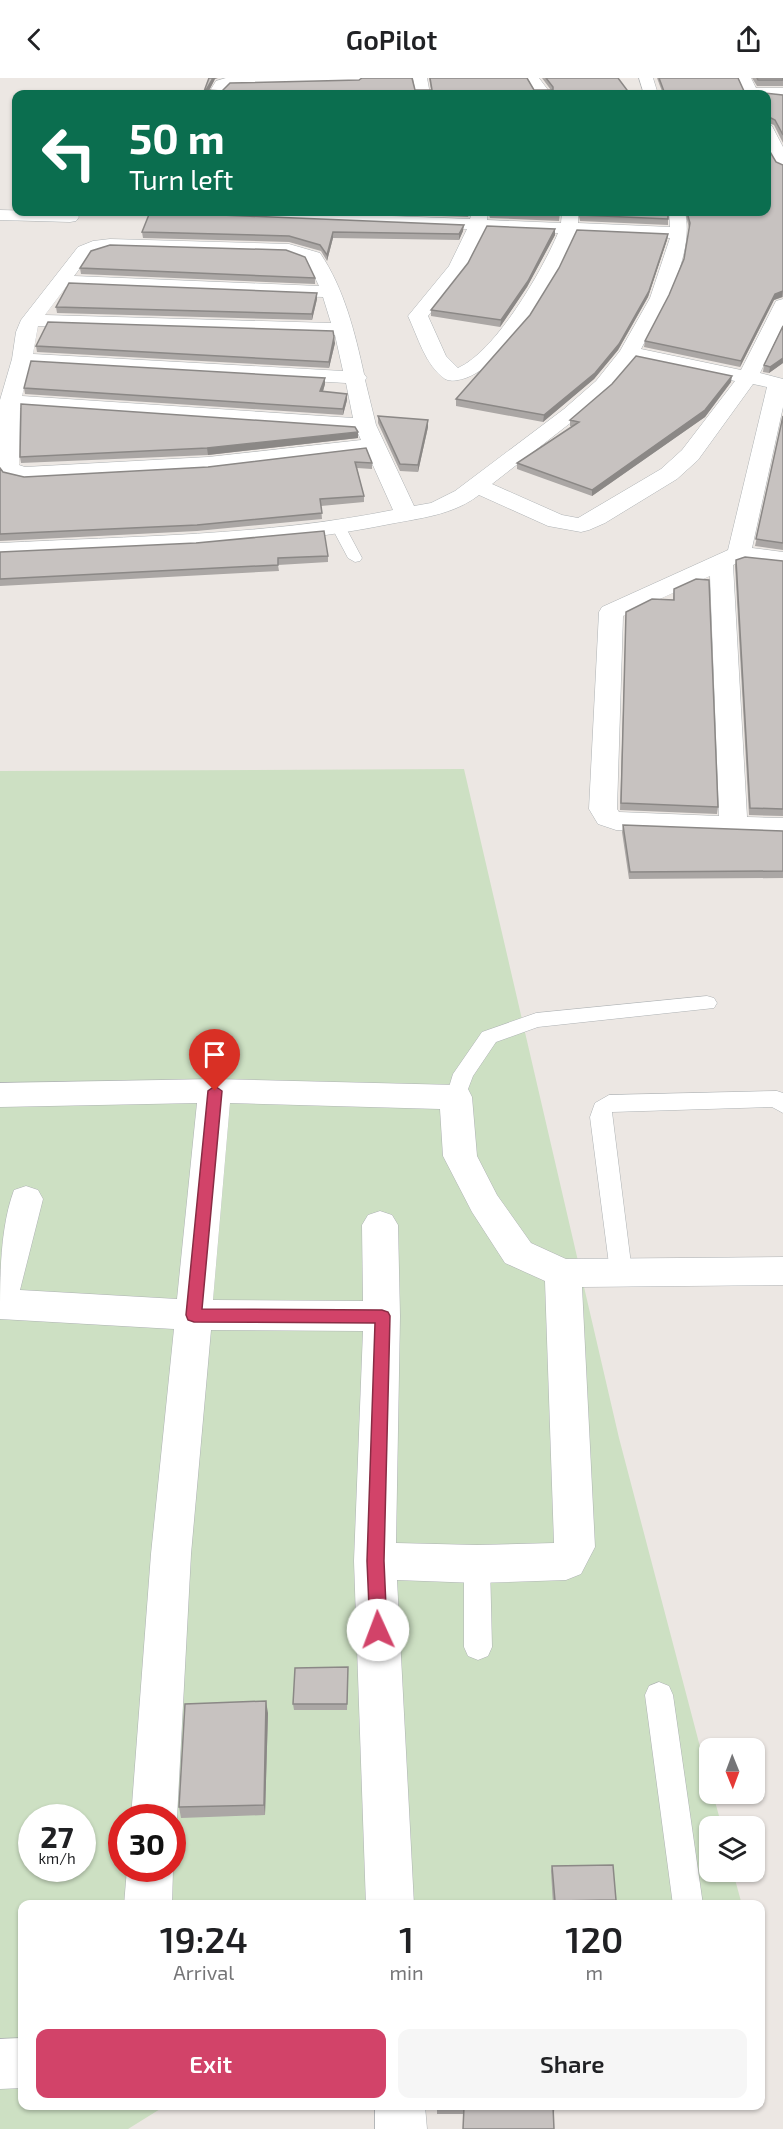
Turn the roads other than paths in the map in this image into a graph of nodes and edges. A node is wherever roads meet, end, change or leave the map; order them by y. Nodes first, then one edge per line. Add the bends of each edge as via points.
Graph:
1 (359, 79) edge
2 (217, 90) edge
3 (771, 141) edge
4 (778, 158) edge
5 (35, 216) edge
6 (402, 216) edge
7 (70, 217) dead end
8 (479, 218) edge
9 (569, 220) edge
10 (678, 222) edge
11 (62, 281) junction
12 (331, 292) junction
13 (783, 305) edge
14 (31, 320) junction
15 (343, 329) junction
16 (775, 338) edge
17 (629, 352) junction
18 (22, 360) junction
19 (748, 377) junction
20 (357, 378) junction
21 (780, 384) edge
22 (10, 401) junction
23 (365, 425) junction
24 (372, 445) junction
25 (478, 486) junction
26 (407, 516) junction
27 (339, 528) junction
28 (0, 550) edge
29 (355, 558) dead end
30 (730, 559) junction
31 (783, 559) edge
32 (734, 827) junction
33 (783, 827) edge
34 (706, 1002) dead end
35 (215, 1091) junction
36 (0, 1095) edge
37 (456, 1097) junction
38 (783, 1105) edge
39 (26, 1198) dead end
40 (380, 1225) dead end
41 (783, 1271) edge
42 (563, 1272) junction
43 (621, 1272) junction
44 (0, 1298) edge
45 (0, 1304) edge
46 (194, 1315) junction
47 (382, 1316) junction
48 (375, 1561) junction
49 (477, 1564) junction
50 (478, 1647) dead end
51 (659, 1695) dead end
52 (155, 1804) edge
53 (149, 1882) edge
54 (148, 1900) edge
55 (390, 1900) edge
56 (687, 1900) edge
57 (18, 2063) edge
58 (0, 2064) edge
59 (400, 2110) edge
60 (401, 2129) edge

1 - 2 street via 228,82
3 - 4 street
5 - 7 street
6 - 8 street
8 - 9 street
8 - 9 street via 460,261 418,316 437,358 453,375 467,372 498,344 554,262
9 - 10 street
10 - 17 street via 659,298
11 - 12 street
11 - 12 street via 84,251 99,245 289,249 314,257
11 - 14 street
12 - 15 street
13 - 16 street
14 - 15 street
14 - 18 street
15 - 20 street
16 - 19 street
17 - 19 street
17 - 25 street via 603,385
18 - 20 street
18 - 22 street
19 - 21 street
19 - 25 street via 690,455 669,474 590,522 570,525 556,521
20 - 23 street
21 - 30 street
22 - 23 street
22 - 24 street via 8,466 25,474 208,464
23 - 24 street
24 - 26 street
25 - 26 street via 450,503
26 - 27 street
27 - 28 street
27 - 29 lane
30 - 31 street
30 - 32 street
30 - 32 street via 611,612 603,809 608,818 616,821
32 - 33 street
34 - 37 lane via 536,1020 489,1037 463,1074
35 - 36 street
35 - 37 street
35 - 46 street
37 - 42 street via 460,1156 484,1203 518,1252
38 - 43 lane via 777,1099 609,1103 602,1108 600,1117
39 - 44 street
40 - 47 street
41 - 43 street
42 - 43 street
42 - 49 street via 575,1547 566,1561
45 - 46 street
46 - 47 street
46 - 52 street via 171,1554
47 - 48 street
48 - 49 street
48 - 55 street
49 - 50 lane
51 - 56 lane
53 - 54 street
57 - 58 street
59 - 60 street

